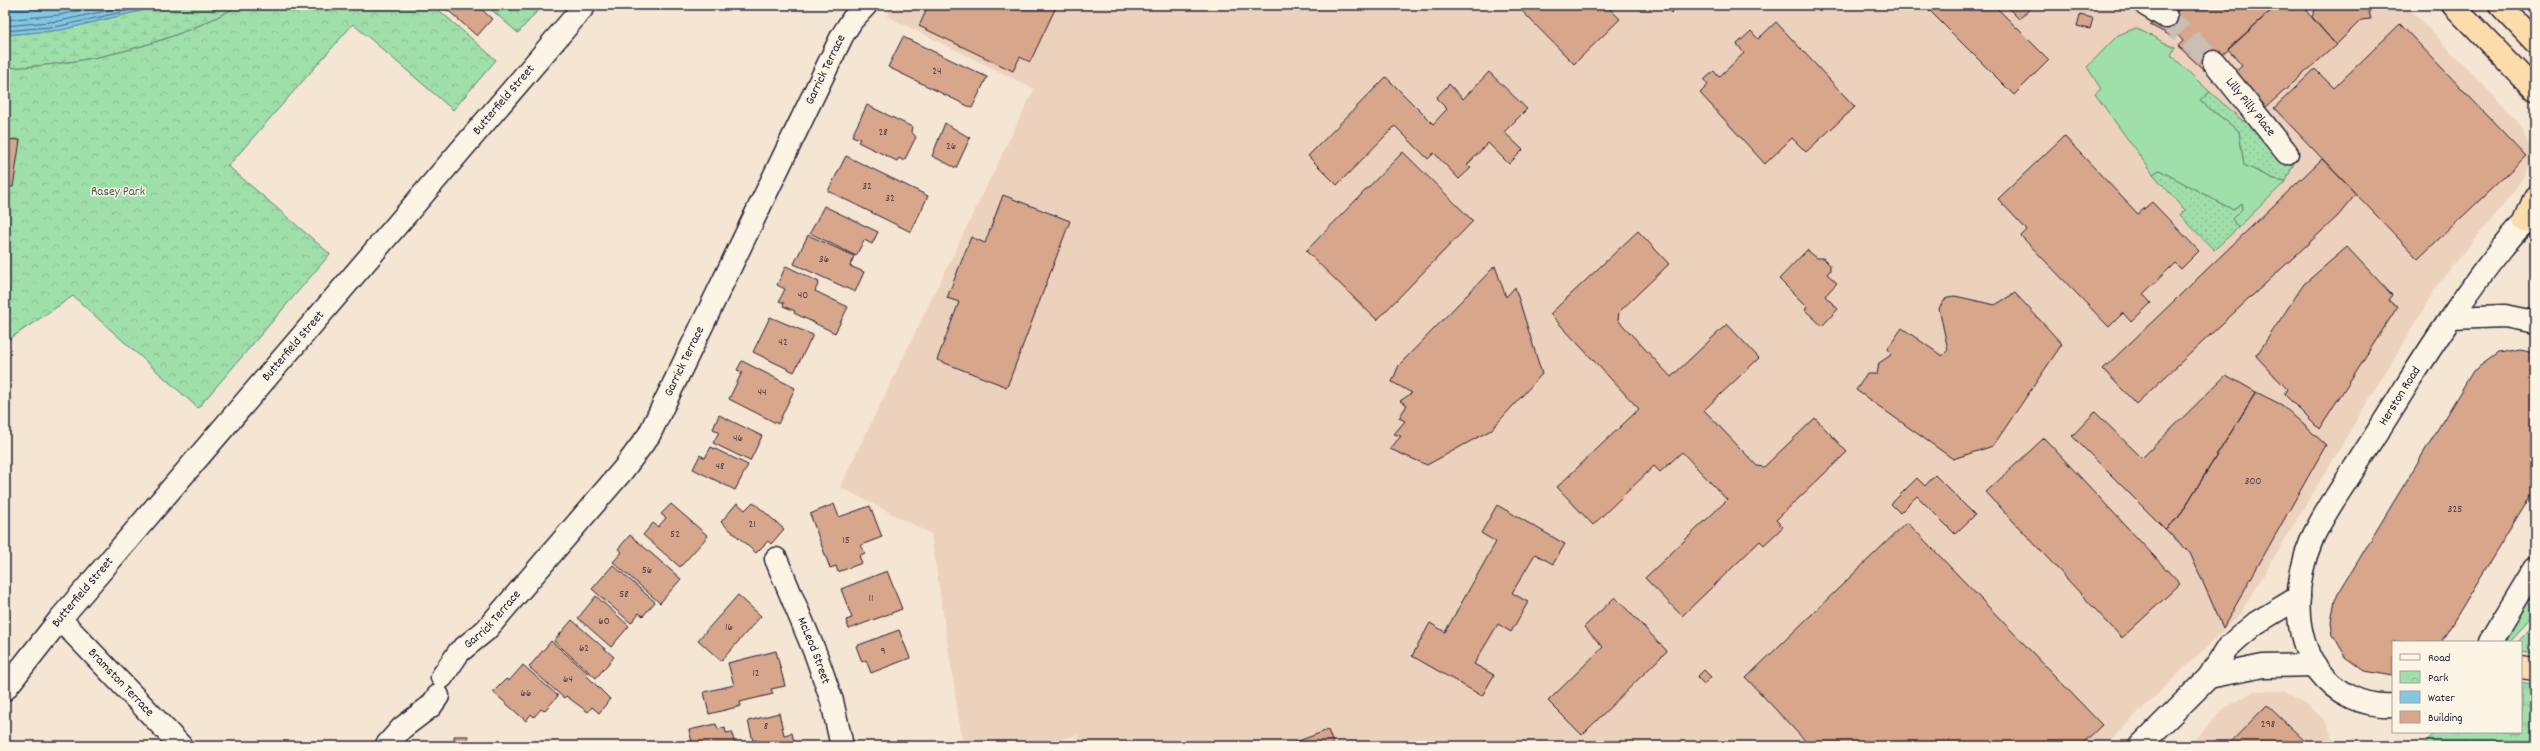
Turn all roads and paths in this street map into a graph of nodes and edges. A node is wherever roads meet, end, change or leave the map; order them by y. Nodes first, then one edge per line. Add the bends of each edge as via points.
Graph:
1 (585, 5) edge
2 (866, 5) edge
3 (2146, 5) edge
4 (2453, 5) edge
5 (2500, 5) edge
6 (2166, 17) tunnel mouth
7 (2535, 42) edge
8 (2214, 62) tunnel mouth
9 (2535, 90) edge
10 (2287, 153) dead end
11 (2535, 197) edge
12 (2530, 218) edge
13 (2451, 318) junction
14 (2535, 322) edge
15 (776, 559) dead end
16 (2535, 568) edge
17 (2299, 597) junction
18 (60, 619) junction
19 (2491, 641) edge
20 (2315, 665) junction
21 (2522, 666) edge
22 (2535, 669) edge
23 (2209, 677) junction
24 (5, 689) edge
25 (2392, 705) edge
26 (181, 746) edge
27 (386, 746) edge
28 (842, 746) edge
29 (2140, 746) edge

1 - 18 street, Butterfield Street
2 - 27 street, Garrick Terrace via 842,36 641,448 486,630 456,656 431,706 402,728
3 - 6 street
4 - 9 highway
5 - 7 highway
8 - 10 street, Lilly Pilly Place
11 - 12 highway
12 - 13 street, Herston Road via 2491,262
13 - 14 street via 2505,316
13 - 17 street, Herston Road via 2320,523 2304,564
15 - 28 street, McLeod Street via 816,655 832,701
16 - 19 street
17 - 20 street, Herston Road via 2303,638
17 - 23 street via 2245,632 2228,647
18 - 24 street, Butterfield Street
18 - 26 street, Bramston Terrace
20 - 23 street via 2263,666
20 - 25 street, Herston Road via 2327,680 2346,695 2364,702
21 - 22 highway
23 - 29 street

